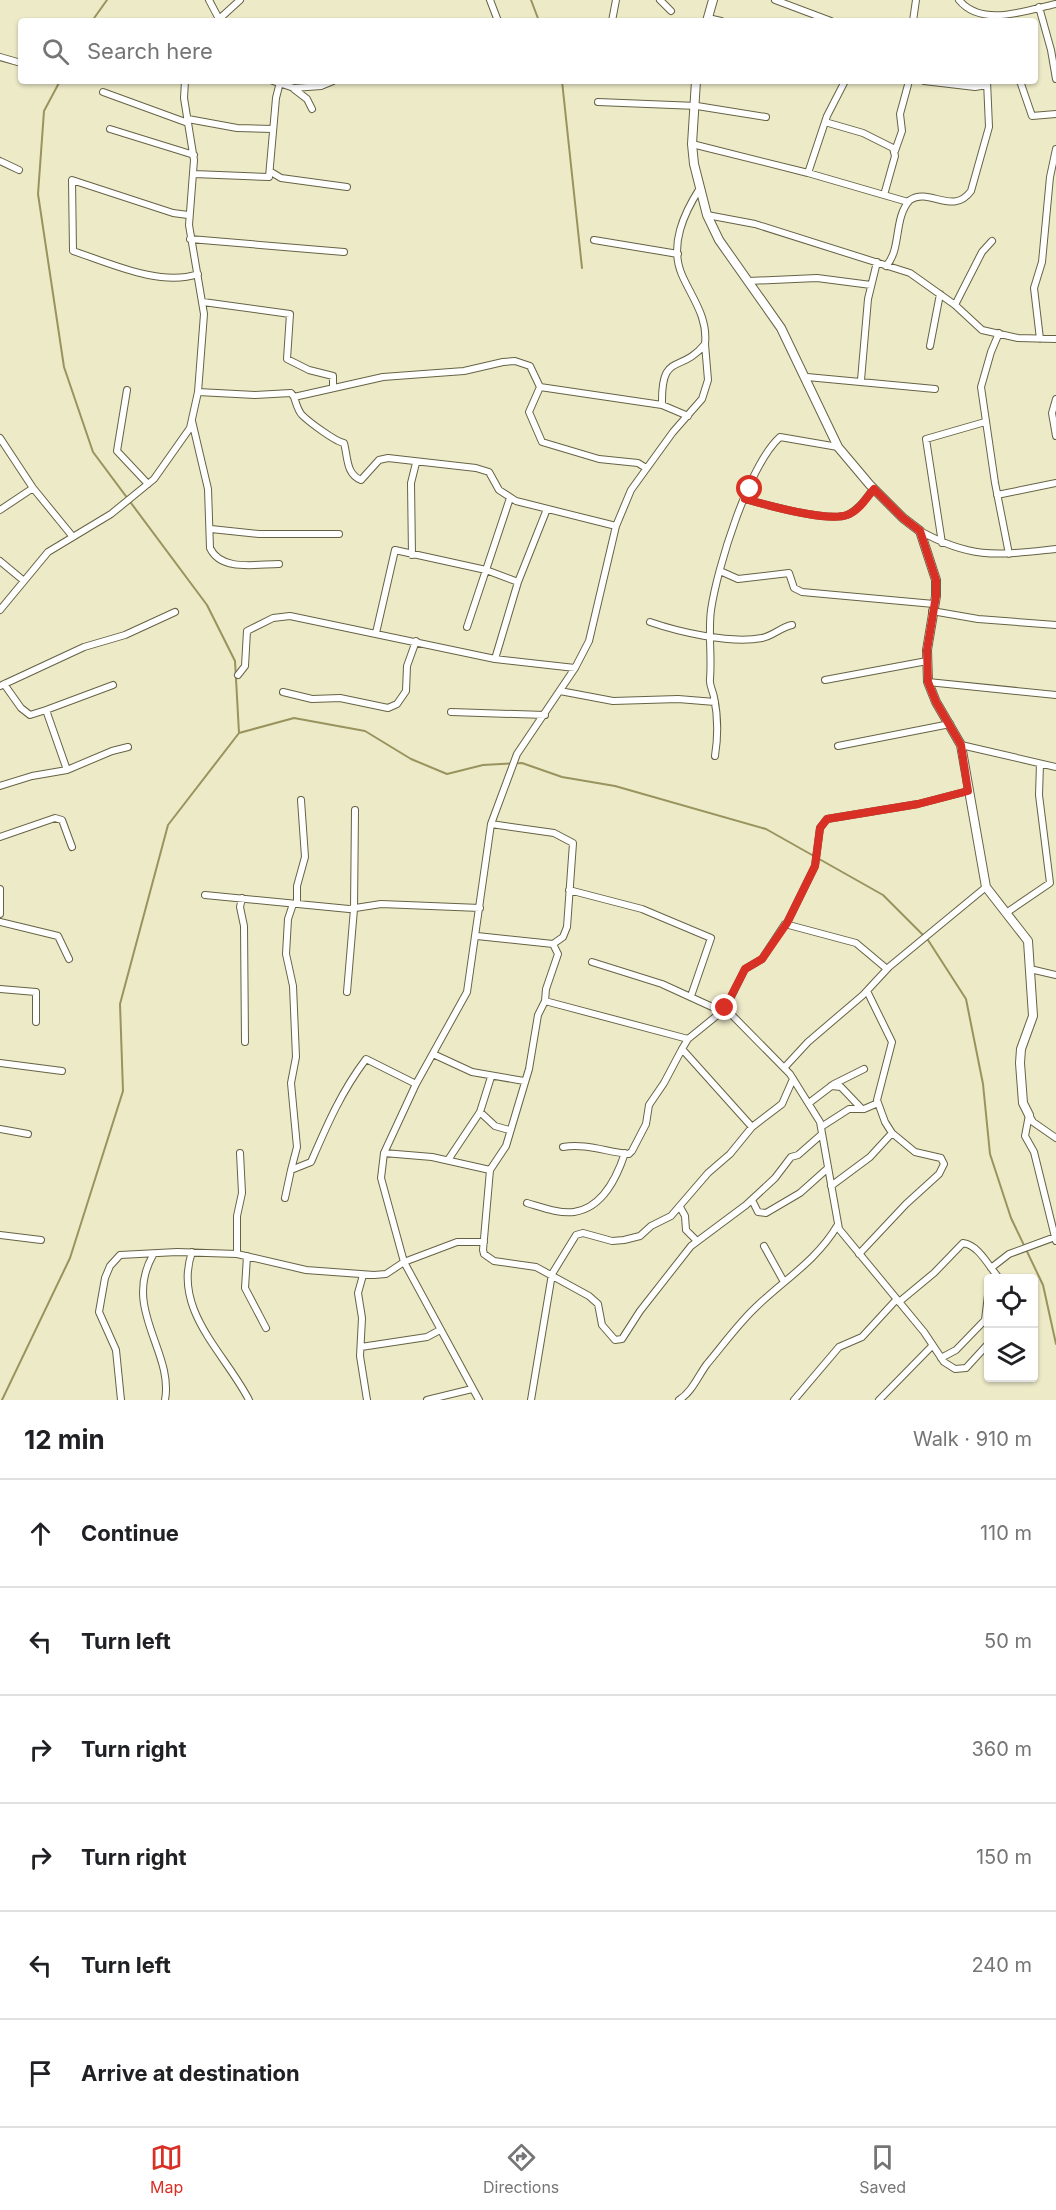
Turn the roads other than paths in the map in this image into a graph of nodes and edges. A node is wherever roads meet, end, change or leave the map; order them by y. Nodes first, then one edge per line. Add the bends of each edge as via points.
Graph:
1 (209, 0) edge
2 (240, 0) edge
3 (489, 0) edge
4 (616, 0) edge
5 (660, 0) edge
6 (713, 0) edge
7 (775, 0) edge
8 (916, 0) edge
9 (959, 0) edge
10 (1056, 4) edge
11 (1040, 8) junction
12 (671, 11) dead end
13 (1017, 12) junction
14 (217, 18) edge
15 (220, 18) edge
16 (497, 18) edge
17 (613, 18) edge
18 (708, 18) edge
19 (823, 18) edge
20 (913, 18) edge
21 (986, 18) edge
22 (1017, 18) edge
23 (0, 57) edge
24 (18, 62) edge
25 (1056, 79) edge
26 (185, 84) edge
27 (280, 84) edge
28 (285, 84) edge
29 (326, 84) edge
30 (696, 84) edge
31 (844, 84) edge
32 (908, 84) edge
33 (950, 84) edge
34 (984, 84) edge
35 (987, 84) edge
36 (1021, 84) edge
37 (294, 88) junction
38 (103, 92) dead end
39 (598, 102) dead end
40 (693, 106) junction
41 (312, 109) dead end
42 (1056, 114) edge
43 (766, 117) dead end
44 (188, 121) junction
45 (825, 122) junction
46 (111, 129) dead end
47 (273, 129) junction
48 (692, 144) junction
49 (895, 151) junction
50 (1056, 151) edge
51 (194, 155) junction
52 (0, 161) edge
53 (19, 170) dead end
54 (271, 172) junction
55 (808, 172) junction
56 (194, 174) junction
57 (347, 187) dead end
58 (700, 188) junction
59 (884, 195) junction
60 (908, 202) junction
61 (188, 215) junction
62 (706, 215) junction
63 (190, 239) junction
64 (594, 240) dead end
65 (992, 241) dead end
66 (344, 252) dead end
67 (678, 254) junction
68 (877, 262) junction
69 (886, 266) junction
70 (198, 274) junction
71 (749, 281) junction
72 (871, 285) junction
73 (940, 294) junction
74 (203, 302) junction
75 (956, 305) junction
76 (999, 333) junction
77 (1040, 339) junction
78 (1056, 339) edge
79 (705, 344) junction
80 (930, 346) dead end
81 (807, 377) junction
82 (861, 380) junction
83 (333, 387) junction
84 (540, 387) junction
85 (935, 389) dead end
86 (126, 390) dead end
87 (198, 392) junction
88 (294, 397) junction
89 (1056, 399) edge
90 (662, 405) junction
91 (688, 416) junction
92 (192, 421) junction
93 (985, 422) junction
94 (1056, 436) edge
95 (0, 438) edge
96 (838, 447) junction
97 (416, 463) junction
98 (646, 468) junction
99 (1056, 483) edge
100 (148, 484) junction
101 (33, 488) junction
102 (874, 489) junction
103 (997, 495) junction
104 (510, 498) junction
105 (745, 499) junction
106 (547, 509) junction
107 (0, 510) edge
108 (616, 526) junction
109 (211, 529) junction
110 (920, 531) junction
111 (339, 534) dead end
112 (74, 537) junction
113 (942, 543) junction
114 (1056, 549) edge
115 (1009, 554) junction
116 (412, 555) junction
117 (0, 561) edge
118 (279, 564) dead end
119 (486, 570) junction
120 (720, 571) junction
121 (24, 580) junction
122 (518, 582) junction
123 (933, 607) junction
124 (0, 610) edge
125 (175, 612) dead end
126 (650, 622) dead end
127 (792, 625) dead end
128 (1056, 626) edge
129 (467, 627) dead end
130 (376, 633) junction
131 (710, 635) junction
132 (416, 641) junction
133 (495, 659) junction
134 (927, 661) junction
135 (575, 668) junction
136 (238, 675) dead end
137 (825, 680) dead end
138 (928, 682) junction
139 (2, 685) edge
140 (113, 685) dead end
141 (560, 691) junction
142 (283, 692) dead end
143 (1056, 694) edge
144 (715, 702) junction
145 (46, 710) junction
146 (451, 712) dead end
147 (545, 715) junction
148 (950, 724) junction
149 (961, 745) junction
150 (838, 746) dead end
151 (128, 747) dead end
152 (715, 756) dead end
153 (1040, 764) junction
154 (1056, 767) edge
155 (67, 770) junction
156 (0, 786) edge
157 (968, 791) junction
158 (301, 800) dead end
159 (355, 810) dead end
160 (491, 824) junction
161 (0, 837) edge
162 (72, 847) dead end
163 (986, 887) junction
164 (0, 889) edge
165 (569, 890) junction
166 (205, 895) dead end
167 (242, 898) junction
168 (295, 904) junction
169 (480, 908) junction
170 (354, 909) junction
171 (0, 914) edge
172 (1006, 914) junction
173 (0, 922) edge
174 (787, 923) junction
175 (477, 936) junction
176 (553, 944) junction
177 (69, 959) dead end
178 (592, 962) dead end
179 (887, 969) junction
180 (1030, 969) junction
181 (1056, 975) edge
182 (0, 989) edge
183 (867, 991) junction
184 (347, 992) dead end
185 (691, 996) junction
186 (545, 1001) junction
187 (723, 1009) junction
188 (36, 1022) dead end
189 (688, 1039) junction
190 (245, 1042) dead end
191 (682, 1049) junction
192 (433, 1054) junction
193 (0, 1063) edge
194 (784, 1068) junction
195 (864, 1069) dead end
196 (62, 1071) dead end
197 (491, 1077) junction
198 (794, 1079) junction
199 (524, 1081) junction
200 (416, 1084) junction
201 (831, 1086) junction
202 (809, 1103) junction
203 (878, 1103) junction
204 (863, 1109) junction
205 (480, 1112) junction
206 (1029, 1115) junction
207 (752, 1127) junction
208 (0, 1129) edge
209 (822, 1130) junction
210 (510, 1131) junction
211 (892, 1133) junction
212 (28, 1134) dead end
213 (1056, 1138) edge
214 (563, 1147) dead end
215 (240, 1153) dead end
216 (625, 1153) junction
217 (384, 1154) junction
218 (448, 1160) junction
219 (828, 1168) junction
220 (291, 1170) junction
221 (490, 1170) junction
222 (831, 1186) junction
223 (285, 1198) dead end
224 (752, 1200) junction
225 (527, 1203) dead end
226 (680, 1208) junction
227 (1053, 1212) edge
228 (837, 1226) junction
229 (0, 1235) edge
230 (1055, 1239) edge
231 (41, 1240) dead end
232 (698, 1241) junction
233 (484, 1242) junction
234 (764, 1246) dead end
235 (192, 1252) junction
236 (237, 1254) junction
237 (859, 1254) junction
238 (153, 1255) junction
239 (247, 1256) junction
240 (404, 1262) junction
241 (991, 1268) junction
242 (552, 1274) junction
243 (996, 1274) edge
244 (363, 1275) junction
245 (784, 1282) junction
246 (898, 1301) junction
247 (984, 1324) edge
248 (266, 1328) dead end
249 (440, 1330) junction
250 (932, 1346) junction
251 (361, 1347) junction
252 (984, 1348) edge
253 (941, 1358) junction
254 (472, 1389) junction
255 (121, 1400) edge
256 (165, 1400) edge
257 (249, 1400) edge
258 (367, 1400) edge
259 (427, 1400) edge
260 (479, 1400) edge
261 (531, 1400) edge
262 (679, 1400) edge
263 (794, 1400) edge
264 (879, 1400) edge

1 - 14 street
2 - 15 street
3 - 16 street
4 - 17 street
5 - 12 street
6 - 18 street
7 - 19 street
8 - 20 street
9 - 21 street
10 - 11 street
11 - 13 street
11 - 25 street
13 - 21 street
13 - 22 street
23 - 24 street
26 - 44 street
27 - 47 street
28 - 37 street
29 - 37 street
30 - 40 street
31 - 45 street
32 - 49 street via 900,114 902,131
33 - 34 street
35 - 60 street via 989,127 971,191 956,202 918,196
36 - 42 street via 1032,116
37 - 41 street
38 - 44 street
39 - 40 street
40 - 43 street
40 - 48 street
44 - 47 street
44 - 51 street
45 - 49 street via 868,135
45 - 55 street
46 - 51 street
47 - 54 street
48 - 55 street
48 - 58 street
49 - 59 street
50 - 77 street via 1034,288
51 - 56 street
52 - 53 street
54 - 56 street via 265,178
54 - 57 street via 281,178
55 - 59 street
56 - 61 street
58 - 62 street
58 - 67 street via 684,213
59 - 60 street
60 - 69 street via 897,228 892,259
61 - 63 street
61 - 70 street via 72,180 74,251 162,276
62 - 68 street via 755,224
62 - 71 street
63 - 66 street
63 - 70 street
64 - 67 street
65 - 75 street via 982,252
67 - 79 street via 681,273 703,317
68 - 69 street
68 - 72 street
69 - 73 street via 917,277
70 - 74 street
71 - 72 street via 817,278
71 - 81 street via 781,328
72 - 82 street
73 - 75 street
73 - 80 street
74 - 83 street via 290,314 287,359 333,376
74 - 87 street
75 - 76 street via 977,327
76 - 77 street
76 - 93 street via 981,387
77 - 78 street
79 - 90 street via 665,372
79 - 91 street via 708,380 702,399
81 - 82 street
81 - 96 street
82 - 85 street
83 - 84 street via 515,361 530,366
83 - 88 street
84 - 90 street
84 - 98 street via 530,412 542,442 561,450
86 - 100 street via 117,452
87 - 88 street via 291,393
87 - 92 street
88 - 97 street via 301,415 335,441 344,443 350,473 356,478 361,480 380,460
89 - 94 street via 1052,413
90 - 91 street
91 - 98 street
92 - 100 street via 165,466
92 - 109 street via 208,489
93 - 103 street
93 - 113 street via 926,439
95 - 101 street
96 - 102 street
96 - 105 street via 780,437 764,459
97 - 104 street via 487,471 499,490
97 - 116 street via 411,483
98 - 108 street via 631,490
99 - 103 street
100 - 112 street
101 - 107 street
101 - 112 street
102 - 105 street via 855,511 838,517 779,509
102 - 110 street
103 - 115 street
104 - 106 street
104 - 119 street
105 - 120 street
106 - 108 street
106 - 122 street
108 - 135 street via 589,641
109 - 111 street via 259,534
109 - 118 street via 210,548 218,560 226,564
110 - 113 street
110 - 123 street via 936,580
112 - 121 street via 48,552
113 - 115 street via 974,553
114 - 115 street
116 - 119 street
116 - 130 street via 400,550 392,552
117 - 121 street
119 - 122 street
119 - 129 street
120 - 123 street via 738,579 789,573 794,588 802,592
120 - 131 street
121 - 124 street
122 - 133 street
123 - 128 street via 978,619
123 - 134 street
125 - 139 street via 125,635 84,647
126 - 131 street via 683,634
127 - 131 street via 763,638
130 - 132 street
130 - 136 street via 290,616 273,618 247,631 245,666
131 - 144 street via 710,682
132 - 133 street
132 - 142 street via 407,666 406,691 397,704 388,708
133 - 135 street
134 - 137 street
134 - 138 street
135 - 141 street
138 - 143 street
138 - 148 street
139 - 145 street via 30,715
140 - 145 street
141 - 144 street via 612,701
141 - 147 street
144 - 152 street
145 - 155 street
146 - 147 street
147 - 160 street via 516,754
148 - 149 street
148 - 150 street
149 - 153 street
149 - 157 street
151 - 155 street
153 - 154 street
153 - 172 street via 1039,795 1050,883
155 - 156 street
157 - 163 street
157 - 174 street via 918,804 827,819 820,828 815,866
158 - 168 street via 304,857
159 - 170 street
160 - 165 street via 567,838 574,846
160 - 169 street
161 - 162 street via 55,819 62,820
163 - 172 street
163 - 179 street
164 - 171 street
165 - 176 street via 566,932
165 - 185 street via 642,909 711,938
166 - 167 street
167 - 168 street
167 - 190 street
168 - 170 street
168 - 220 street via 288,920 286,954 296,1057 291,1083 297,1147
169 - 170 street via 381,904
169 - 175 street
170 - 184 street
172 - 180 street via 1028,940
173 - 177 street via 58,936
174 - 179 street via 856,943
174 - 187 street via 762,959 745,969
175 - 176 street
175 - 192 street via 467,992
176 - 186 street via 558,954
178 - 185 street
179 - 183 street
180 - 181 street
180 - 206 street via 1033,1016 1020,1063 1023,1102
182 - 188 street via 36,992
183 - 194 street
183 - 203 street via 892,1042
185 - 187 street
186 - 189 street
186 - 199 street via 538,1015
187 - 189 street
187 - 194 street via 742,1022
189 - 191 street
191 - 207 street
191 - 216 street via 649,1105 646,1124 633,1151
192 - 197 street
192 - 200 street
193 - 196 street
194 - 198 street
195 - 201 street
197 - 199 street
197 - 205 street
198 - 202 street
198 - 207 street via 782,1104
199 - 210 street
200 - 217 street
200 - 220 street via 366,1059 329,1115 310,1162
201 - 202 street
201 - 204 street via 841,1087
202 - 209 street
203 - 204 street
203 - 211 street
204 - 209 street via 849,1109
205 - 210 street via 495,1126
205 - 218 street
206 - 213 street
206 - 227 street via 1025,1136
207 - 226 street
208 - 212 street
209 - 219 street
209 - 224 street via 785,1162
210 - 221 street via 506,1146
211 - 222 street via 870,1157
211 - 237 street via 915,1152 941,1158 943,1168
214 - 216 street via 574,1145
215 - 236 street via 242,1193 237,1216
216 - 225 street via 616,1180 594,1203 575,1212
217 - 218 street
217 - 240 street via 381,1178
218 - 221 street
219 - 222 street
219 - 224 street via 800,1193 766,1213 758,1212
220 - 223 street
221 - 233 street
222 - 228 street
224 - 232 street
226 - 232 street via 686,1216 686,1230
226 - 242 street via 631,1238 612,1240 579,1234
227 - 230 street
228 - 237 street
228 - 245 street via 820,1251
229 - 231 street
230 - 241 street via 1009,1254
232 - 242 street via 664,1279 622,1339 615,1340 602,1324 598,1304
233 - 240 street via 457,1242
233 - 242 street via 484,1254 494,1261 536,1267
234 - 245 street
235 - 236 street
235 - 238 street
235 - 257 street via 187,1275 191,1303 220,1358
236 - 239 street
237 - 246 street
238 - 255 street via 120,1255 105,1278 99,1316 116,1350
238 - 256 street via 147,1268 143,1303 165,1378
239 - 244 street via 306,1270
239 - 248 street via 245,1288
240 - 244 street via 386,1274
240 - 249 street
241 - 243 street
241 - 246 street via 973,1247 963,1243 934,1273
242 - 261 street
244 - 251 street via 358,1293
245 - 262 street via 739,1325
246 - 250 street
246 - 263 street via 862,1337 839,1347
247 - 253 street via 956,1350
249 - 251 street via 427,1337
249 - 254 street
250 - 253 street
250 - 264 street
251 - 258 street
252 - 253 street via 961,1370 948,1366
254 - 259 street
254 - 260 street

